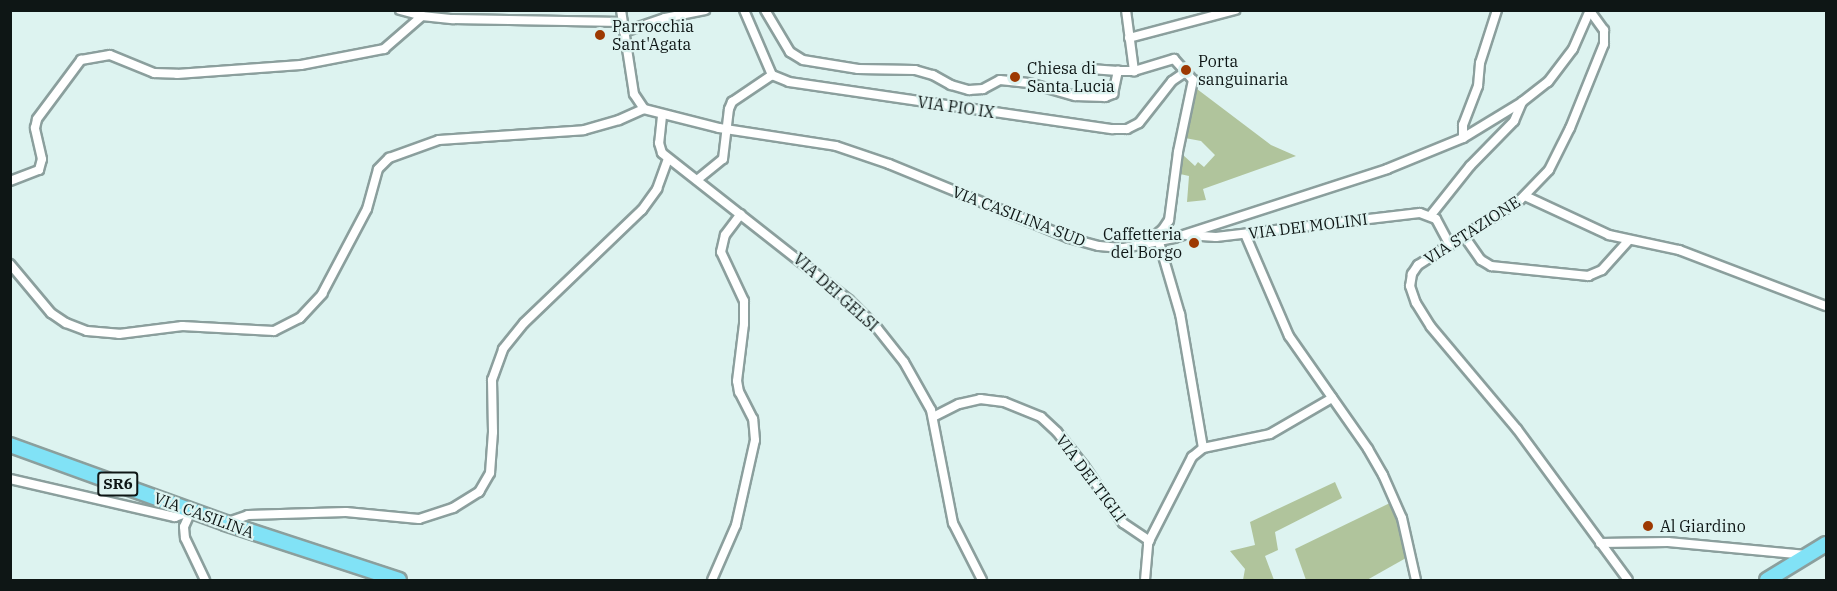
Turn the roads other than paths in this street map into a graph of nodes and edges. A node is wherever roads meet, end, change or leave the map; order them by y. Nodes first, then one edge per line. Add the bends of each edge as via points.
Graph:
1 (400, 10) edge
2 (621, 10) edge
3 (705, 10) edge
4 (744, 10) edge
5 (765, 10) edge
6 (1126, 10) edge
7 (1235, 10) edge
8 (1497, 10) edge
9 (1590, 11) edge
10 (422, 16) junction
11 (623, 27) junction
12 (1129, 38) junction
13 (1086, 69) dead end
14 (1118, 71) junction
15 (1134, 71) junction
16 (1187, 71) junction
17 (772, 75) junction
18 (1522, 102) junction
19 (644, 109) junction
20 (662, 116) junction
21 (727, 130) junction
22 (1463, 138) junction
23 (668, 159) junction
24 (10, 180) edge
25 (697, 180) junction
26 (1525, 196) junction
27 (741, 214) junction
28 (1431, 215) junction
29 (1185, 234) junction
30 (1245, 234) junction
31 (1464, 236) junction
32 (1629, 240) junction
33 (1159, 242) junction
34 (1450, 245) junction
35 (1141, 247) junction
36 (10, 264) edge
37 (1827, 306) edge
38 (1332, 398) junction
39 (933, 417) junction
40 (10, 445) edge
41 (1203, 448) junction
42 (10, 478) edge
43 (191, 511) junction
44 (225, 523) junction
45 (1150, 541) junction
46 (1600, 543) junction
47 (1827, 544) edge
48 (1809, 555) junction
49 (205, 580) edge
50 (399, 580) edge
51 (712, 580) edge
52 (982, 580) edge
53 (1146, 580) edge
54 (1416, 580) edge
55 (1628, 580) edge
56 (1767, 580) edge

1 - 10 street
2 - 11 street
3 - 11 street
4 - 17 street
5 - 14 street via 797,58 858,69 921,71 969,90 1004,80 1069,95 1108,97 1114,92
6 - 12 street
7 - 12 street
8 - 22 street via 1480,63 1478,86 1463,125
9 - 18 street, VIA CASILINA SUD via 1578,40 1560,67
9 - 26 street, VIA STAZIONE via 1605,34 1598,62 1549,170
10 - 11 street
10 - 24 street via 384,49 301,65 177,74 154,73 110,55 81,60 37,118 35,128 42,159 39,170
11 - 19 street via 634,94
12 - 15 street
13 - 14 street
14 - 15 street
15 - 16 street via 1174,58
16 - 17 street, VIA PIO IX via 1172,81 1139,123 1118,130 811,87
16 - 35 street via 1193,88 1179,147 1169,220 1163,230
17 - 21 street via 732,102
18 - 22 street, VIA CASILINA SUD
18 - 28 street via 1514,121 1470,166
19 - 20 street, VIA CASILINA SUD
19 - 36 street via 584,130 444,139 389,158 378,169 368,209 325,288 300,318 278,330 182,326 119,334 87,331 51,313
20 - 21 street, VIA CASILINA SUD
20 - 23 street via 659,147
21 - 25 street via 723,159
21 - 35 street, VIA CASILINA SUD via 829,144 889,164 1077,240 1110,248
22 - 29 street, VIA CASILINA SUD via 1408,161
23 - 25 street, VIA DEI GELSI
23 - 44 street via 657,189 642,210 524,323 503,349 492,381 490,473 476,495 453,508 419,519 346,512 248,515
25 - 27 street, VIA DEI GELSI
26 - 31 street, VIA STAZIONE
26 - 32 street via 1603,233
27 - 39 street, VIA DEI GELSI via 867,316 909,369
27 - 51 street via 725,235 721,252 744,301 736,381 753,419 755,440 736,525
28 - 30 street, VIA DEI MOLINI
28 - 34 street
29 - 30 street, VIA DEI MOLINI via 1208,238
29 - 33 street, VIA CASILINA SUD
30 - 38 street via 1284,327
31 - 32 street via 1481,260 1491,266 1588,276 1602,270
31 - 34 street, VIA STAZIONE
32 - 37 street via 1678,250
33 - 35 street, VIA CASILINA SUD
33 - 41 street via 1180,314
34 - 46 street, VIA STAZIONE via 1413,271 1410,286 1416,303 1431,327 1517,429
38 - 41 street via 1270,434
38 - 54 street via 1372,455 1392,493 1407,536
39 - 45 street, VIA DEI TIGLI via 967,401 987,399 1041,417 1084,466 1123,523
39 - 52 street, VIA DEI GELSI via 953,523
40 - 43 main road, VIA CASILINA / SR6
41 - 45 street via 1192,457
42 - 43 street via 175,517
43 - 44 main road, VIA CASILINA / SR6
43 - 49 street via 184,527 185,538
44 - 50 main road, VIA CASILINA / SR6
45 - 53 street
46 - 48 street via 1668,542
46 - 55 street, VIA STAZIONE
47 - 48 main road
48 - 56 main road

